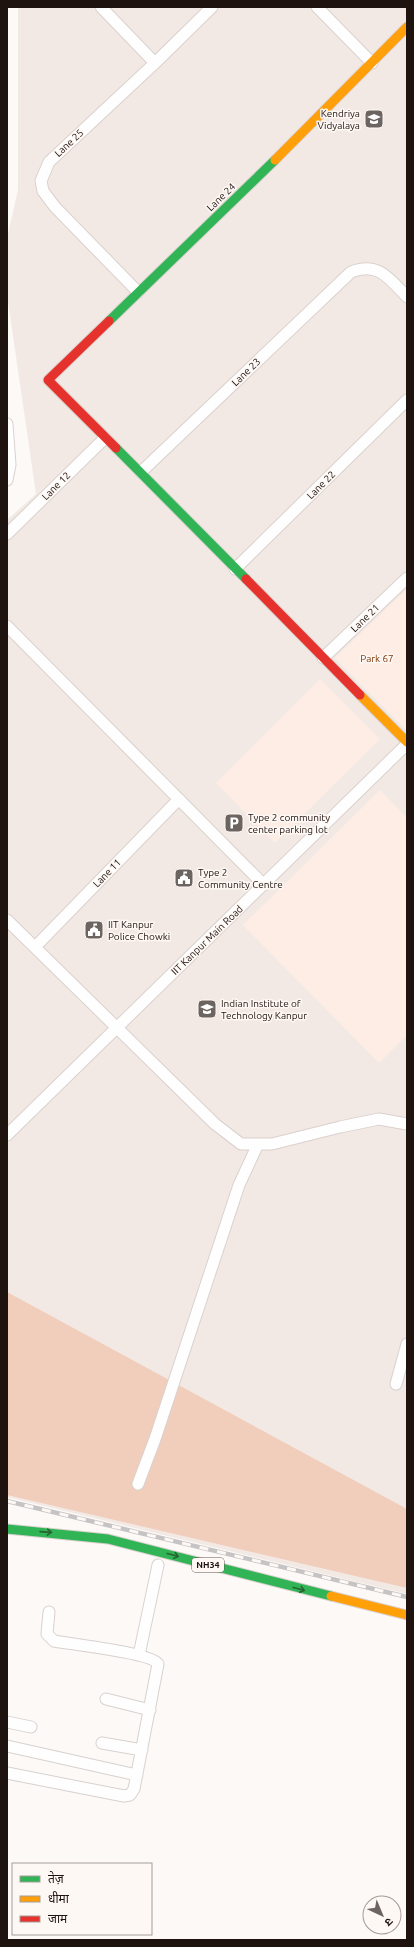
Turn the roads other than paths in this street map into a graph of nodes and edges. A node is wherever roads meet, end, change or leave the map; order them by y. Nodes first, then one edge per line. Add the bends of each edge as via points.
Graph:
1 (101, 7) edge
2 (212, 7) edge
3 (317, 7) edge
4 (407, 27) edge
5 (155, 63) junction
6 (372, 63) junction
7 (138, 292) junction
8 (407, 297) edge
9 (407, 400) edge
10 (7, 424) edge
11 (105, 438) junction
12 (141, 472) junction
13 (7, 480) edge
14 (7, 534) edge
15 (236, 569) junction
16 (407, 578) edge
17 (7, 626) edge
18 (323, 658) junction
19 (407, 743) edge
20 (179, 799) junction
21 (264, 885) junction
22 (7, 920) edge
23 (34, 947) junction
24 (116, 1028) junction
25 (407, 1124) edge
26 (7, 1136) edge
27 (258, 1144) junction
28 (407, 1344) edge
29 (396, 1384) dead end
30 (138, 1484) dead end
31 (7, 1529) edge
32 (159, 1565) dead end
33 (49, 1612) dead end
34 (407, 1615) edge
35 (138, 1655) junction
36 (106, 1699) dead end
37 (150, 1710) junction
38 (7, 1722) edge
39 (31, 1727) dead end
40 (102, 1743) dead end
41 (7, 1746) edge
42 (142, 1750) junction
43 (7, 1773) edge
44 (137, 1775) junction

1 - 5 street
2 - 5 street, Lane 25
3 - 6 street
4 - 6 main road, Lane 24
5 - 7 street, Lane 25 via 49,162 41,182 43,191 55,207
6 - 7 main road, Lane 24
7 - 11 main road, Lane 24 via 48,380
8 - 12 street, Lane 23 via 384,272 363,267 351,272
9 - 15 street, Lane 22
10 - 13 street via 10,465
11 - 12 main road
11 - 14 street, Lane 12
12 - 15 main road
15 - 18 main road
16 - 18 street, Lane 21
17 - 20 street
18 - 19 main road
19 - 21 street, IIT Kanpur Main Road
20 - 21 street
20 - 23 street, Lane 11
21 - 24 street, IIT Kanpur Main Road
22 - 23 street
23 - 24 street
24 - 26 street, IIT Kanpur Main Road
24 - 27 street via 215,1124 241,1144
25 - 27 street via 379,1119 272,1144
27 - 30 street via 239,1185
28 - 29 street
31 -> 34 main road, NH34 via 108,1539
32 - 35 street
33 - 35 street via 47,1634 54,1641
35 - 37 street via 153,1659 158,1664
36 - 37 street
37 - 42 street
38 - 39 street
40 - 42 street
41 - 44 street
42 - 44 street
43 - 44 street via 128,1796 132,1793

